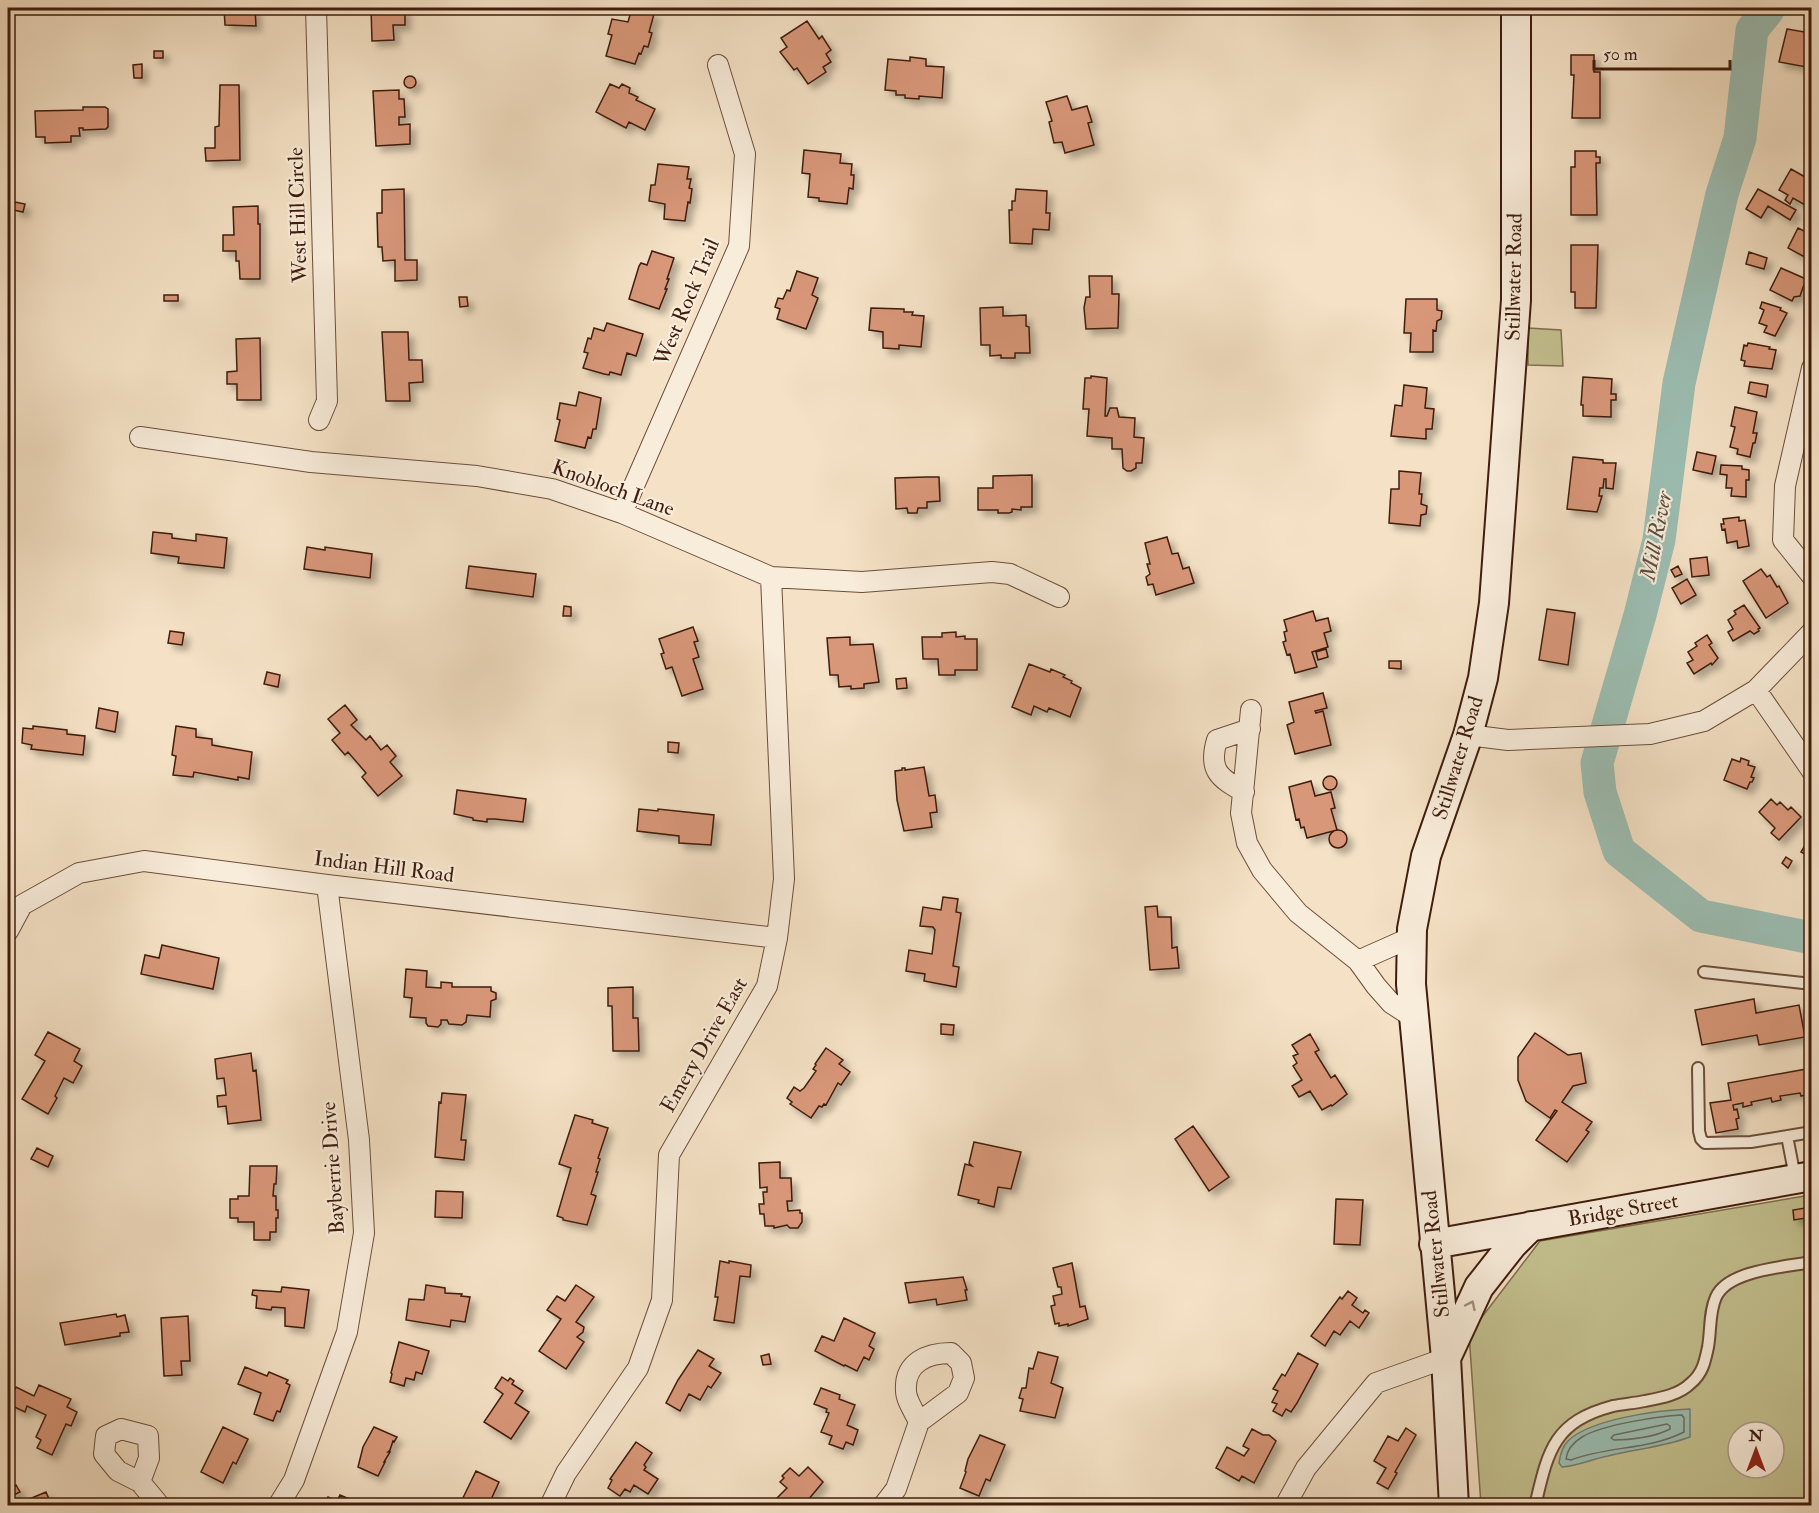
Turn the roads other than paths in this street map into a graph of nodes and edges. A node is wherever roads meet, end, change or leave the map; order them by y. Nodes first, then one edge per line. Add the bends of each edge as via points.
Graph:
1 (316, 8) edge
2 (1516, 8) edge
3 (718, 65) dead end
4 (1812, 368) edge
5 (319, 420) dead end
6 (140, 437) dead end
7 (622, 513) junction
8 (1812, 576) edge
9 (771, 577) junction
10 (1059, 597) dead end
11 (1812, 632) edge
12 (1756, 690) junction
13 (1468, 735) junction
14 (1812, 771) edge
15 (1244, 792) junction
16 (327, 885) junction
17 (8, 931) edge
18 (1412, 937) junction
19 (777, 938) junction
20 (1358, 960) junction
21 (1704, 972) dead end
22 (1812, 984) edge
23 (1414, 1018) junction
24 (1698, 1068) dead end
25 (1812, 1132) edge
26 (1787, 1136) junction
27 (1803, 1177) edge
28 (1531, 1227) junction
29 (1434, 1244) junction
30 (1812, 1262) edge
31 (1446, 1358) junction
32 (919, 1422) dead end
33 (140, 1482) dead end
34 (160, 1506) edge
35 (278, 1506) edge
36 (550, 1506) edge
37 (883, 1506) edge
38 (1285, 1506) edge
39 (1454, 1506) edge
40 (1535, 1506) edge

1 - 5 street, West Hill Circle via 327,401
2 - 13 main road, Stillwater Road via 1515,323 1494,603 1483,678
3 - 7 street, West Rock Trail via 745,154 739,246
4 - 8 street via 1785,486 1783,540
6 - 7 street, Knobloch Lane via 314,463 477,476 552,489
7 - 9 street, Knobloch Lane
9 - 10 street, Knobloch Lane via 862,582 992,572 1010,574
9 - 19 street, Emery Drive East via 784,879
11 - 12 street
12 - 13 street via 1704,721 1650,734 1508,740
12 - 14 street
13 - 18 main road, Stillwater Road via 1426,856
15 - 15 street via 1250,720 1217,740 1213,755 1217,773
15 - 20 street via 1241,813 1247,843 1262,870 1298,913
16 - 17 street, Indian Hill Road via 144,861 79,873 22,905
16 - 19 street, Indian Hill Road
16 - 35 street, Bayberrie Drive via 359,1140 363,1233 347,1332 294,1480
18 - 20 street
18 - 23 main road, Stillwater Road
19 - 36 street, Emery Drive East via 767,986 669,1155 662,1300 638,1368 566,1473
20 - 23 street via 1391,1003
21 - 22 lane
23 - 29 main road, Stillwater Road
24 - 26 lane via 1699,1131 1705,1143
25 - 26 lane
26 - 27 lane
27 - 28 main road, Bridge Street
28 - 29 main road, Bridge Street
31 -> 28 main road via 1479,1287
29 - 31 main road, Stillwater Road
30 - 40 lane via 1748,1275 1721,1289 1715,1300 1702,1371 1691,1384 1663,1397 1613,1406 1569,1425 1554,1442
31 - 38 street via 1376,1383 1306,1468
31 - 39 main road, Stillwater Road
32 - 37 street via 896,1489
33 - 34 street

